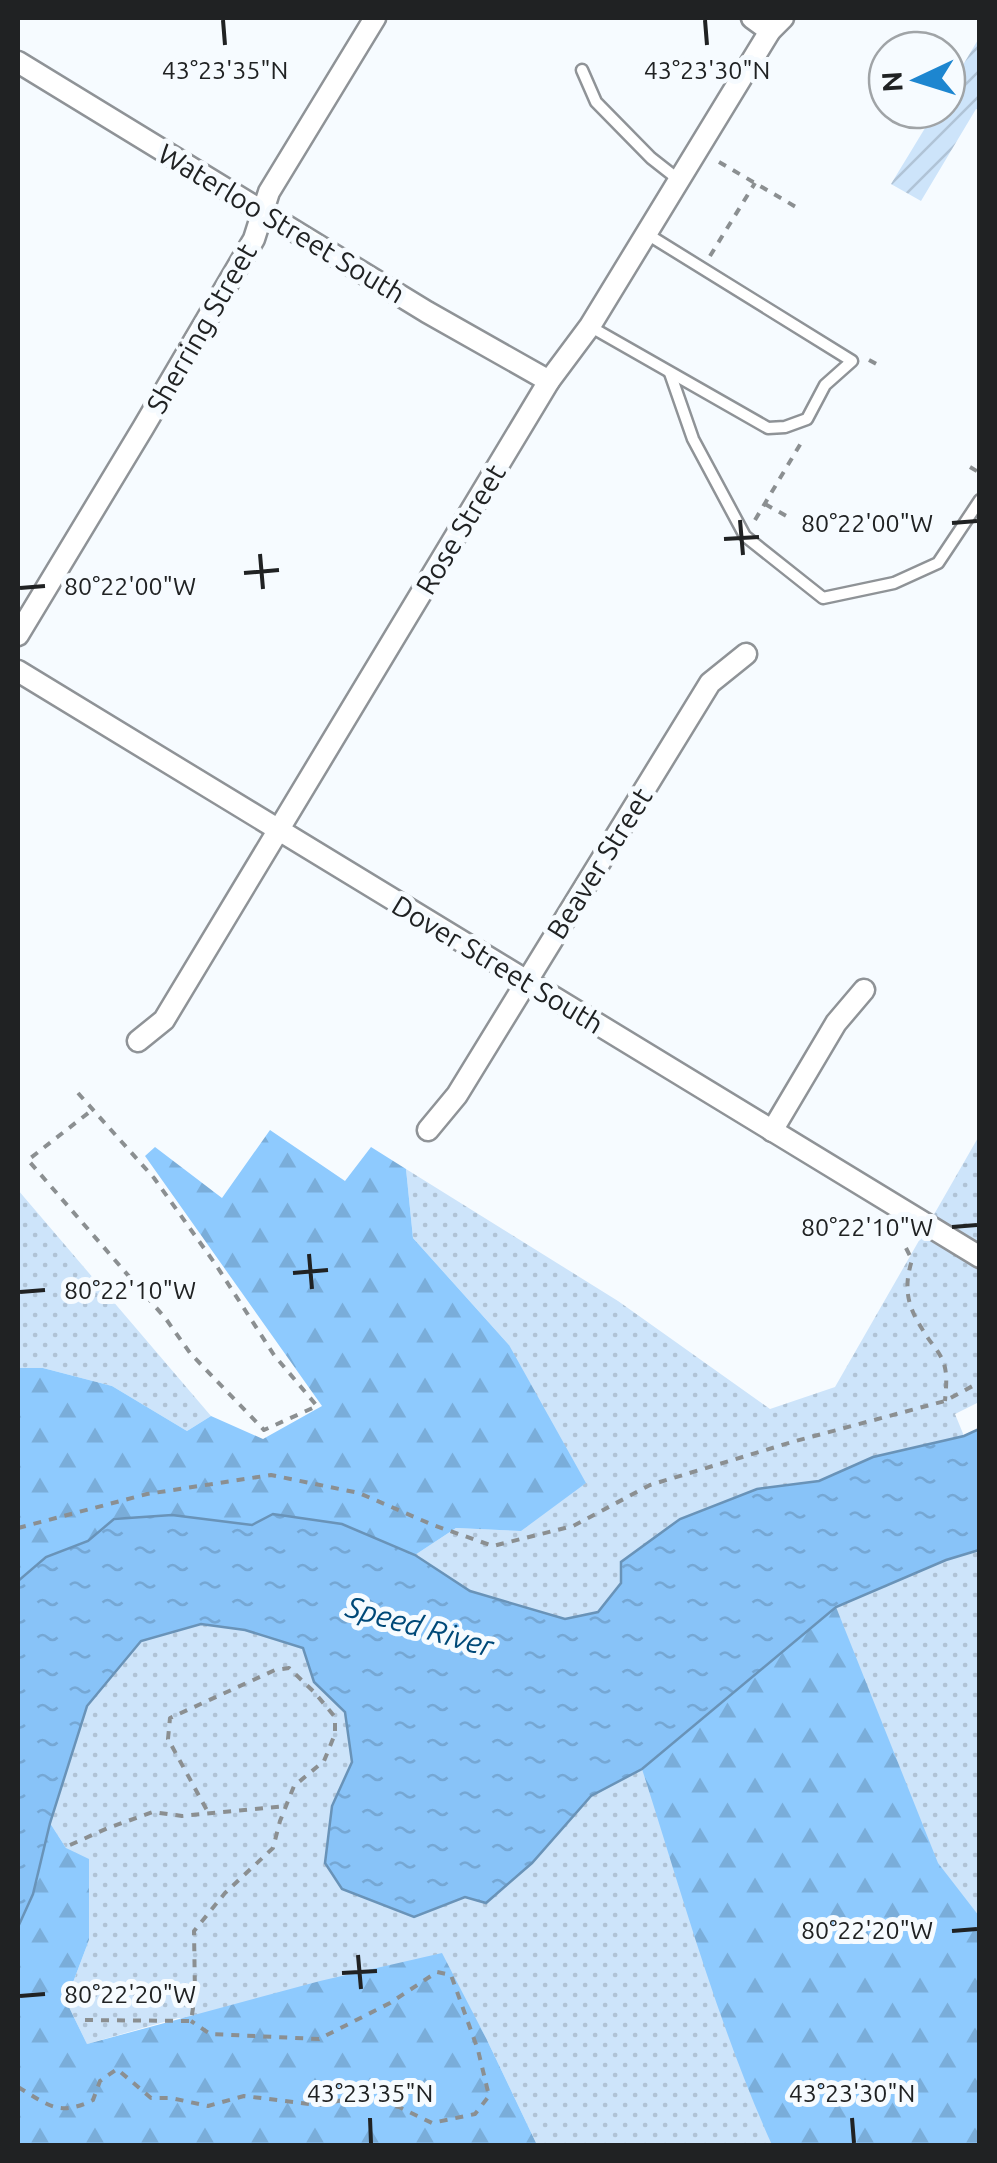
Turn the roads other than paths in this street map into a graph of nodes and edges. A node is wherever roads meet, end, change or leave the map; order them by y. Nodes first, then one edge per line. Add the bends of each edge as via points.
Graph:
1 (376, 18) edge
2 (752, 18) edge
3 (777, 24) edge
4 (18, 62) edge
5 (582, 70) dead end
6 (680, 181) junction
7 (263, 212) junction
8 (647, 234) junction
9 (590, 326) junction
10 (670, 372) junction
11 (549, 381) junction
12 (980, 500) edge
13 (18, 635) edge
14 (746, 654) dead end
15 (18, 671) edge
16 (280, 830) junction
17 (526, 981) junction
18 (864, 990) dead end
19 (138, 1042) dead end
20 (428, 1130) dead end
21 (772, 1131) junction
22 (980, 1257) edge

1 - 7 street, Sherring Street
2 - 3 street
3 - 6 street, Rose Street
4 - 7 street, Waterloo Street South
5 - 6 lane via 596,102
6 - 8 street, Rose Street
7 - 11 street, Waterloo Street South
7 - 13 street, Sherring Street via 224,291
8 - 9 street, Rose Street
8 - 10 lane via 852,361 825,385 806,418 785,427 768,428
9 - 10 lane
9 - 11 street, Rose Street
10 - 12 lane via 693,439 745,536 823,598 894,583 938,562
11 - 16 street, Rose Street
14 - 17 street, Beaver Street via 710,683
15 - 16 street, Dover Street South
16 - 17 street, Dover Street South
16 - 19 street, Rose Street via 164,1020
17 - 20 street, Beaver Street via 458,1095
17 - 21 street, Dover Street South
18 - 21 street via 836,1023
21 - 22 street, Dover Street South

